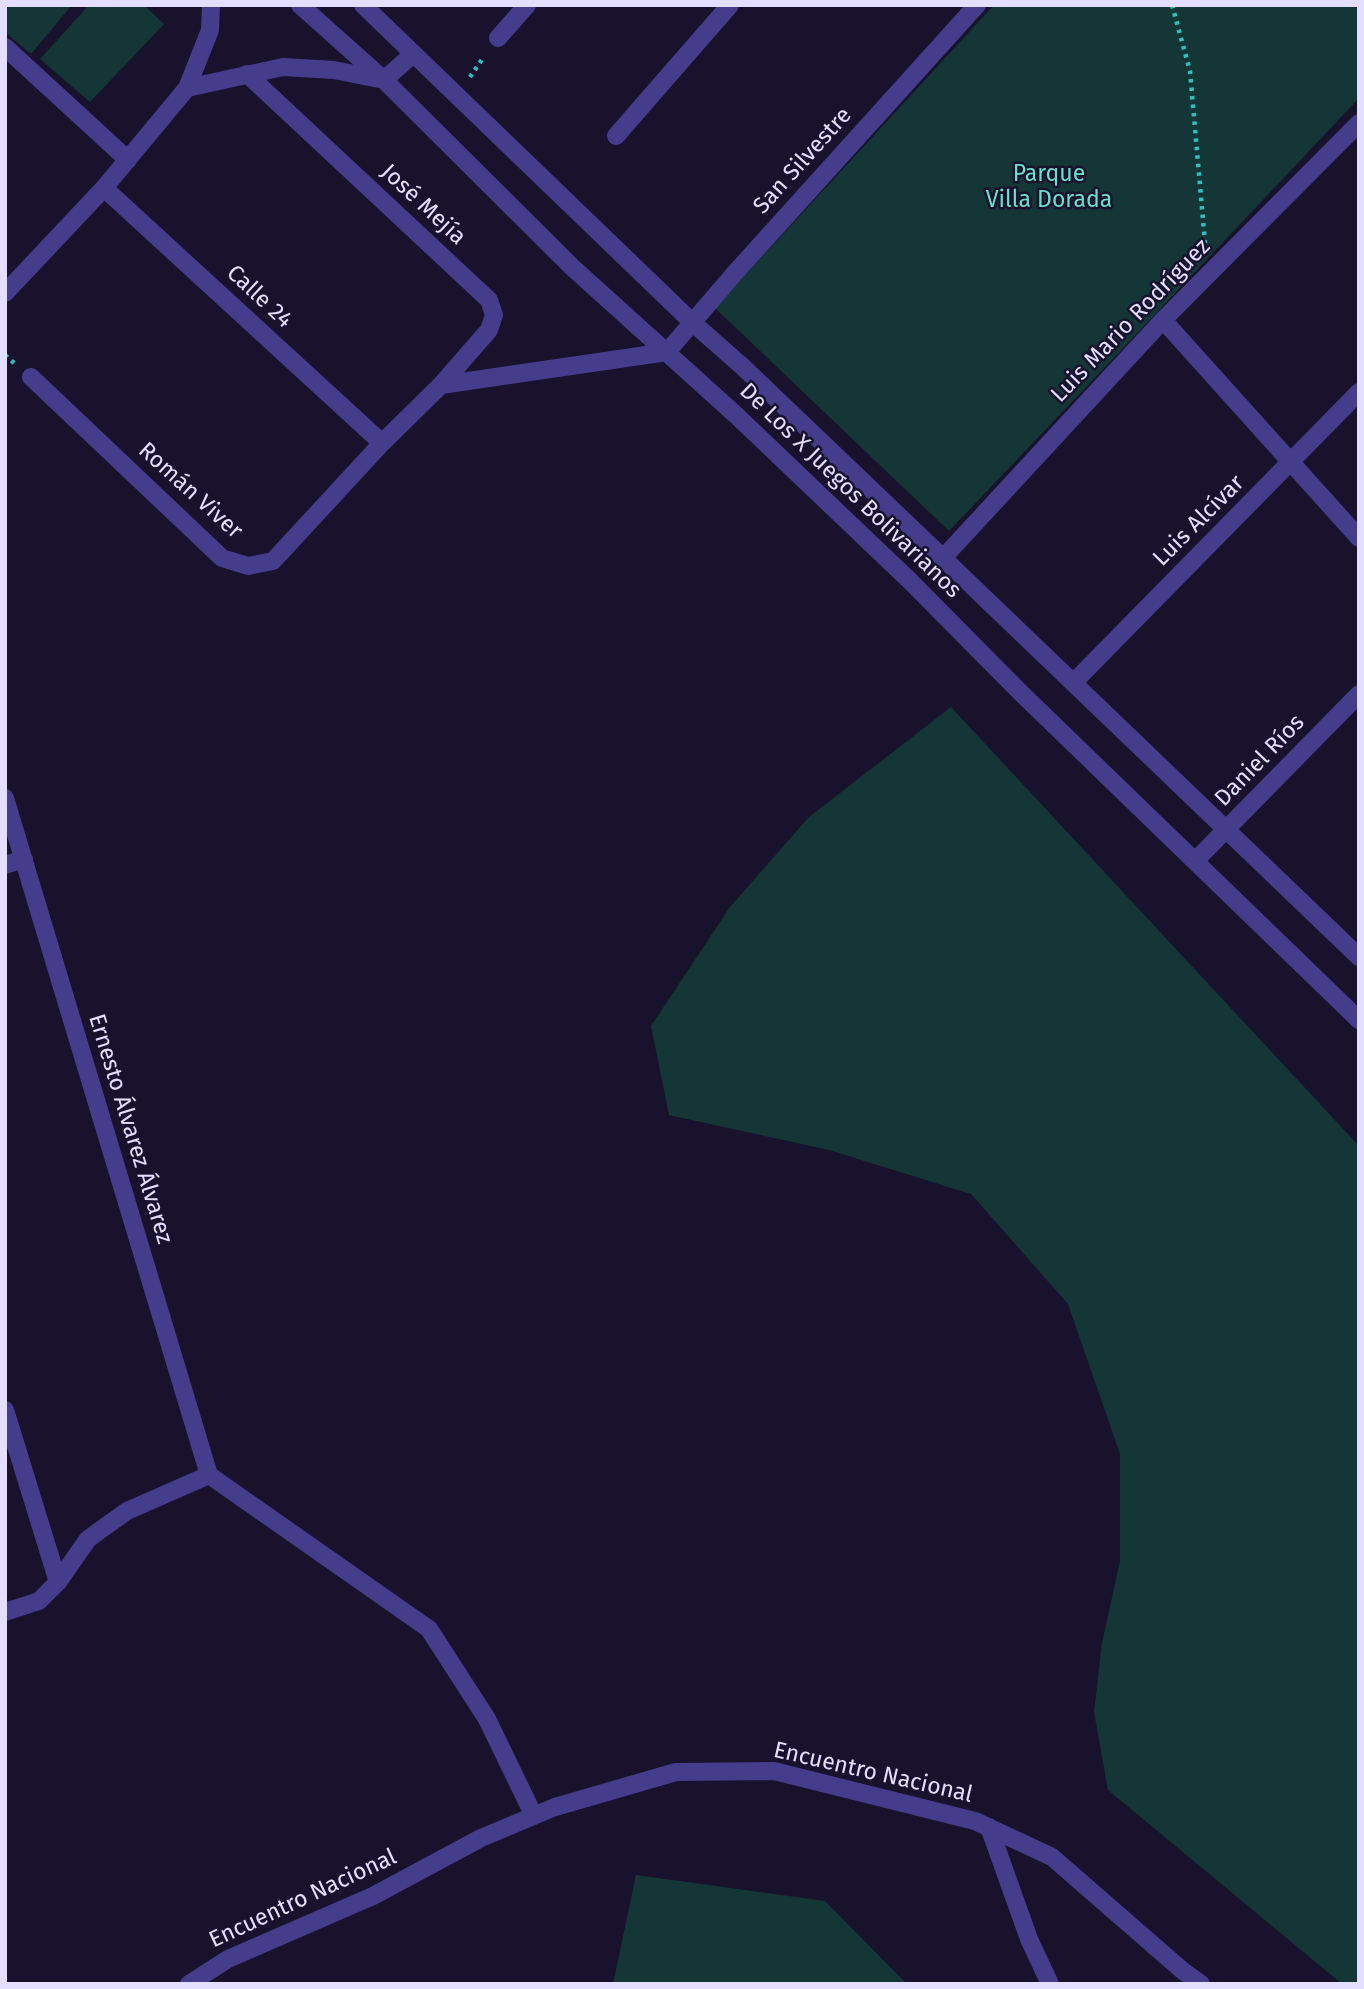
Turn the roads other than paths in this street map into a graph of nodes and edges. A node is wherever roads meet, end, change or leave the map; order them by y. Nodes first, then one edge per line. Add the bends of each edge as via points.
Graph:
1 (211, 5) edge
2 (300, 5) edge
3 (363, 5) edge
4 (527, 5) edge
5 (730, 5) edge
6 (977, 5) edge
7 (498, 38) road end
8 (5, 47) edge
9 (413, 54) junction
10 (247, 74) junction
11 (384, 80) junction
12 (187, 88) junction
13 (1359, 123) edge
14 (616, 136) dead end
15 (128, 160) junction
16 (104, 188) junction
17 (5, 293) edge
18 (1163, 320) junction
19 (693, 323) junction
20 (667, 352) junction
21 (31, 377) dead end
22 (441, 385) junction
23 (1359, 392) edge
24 (382, 443) junction
25 (1290, 463) junction
26 (1359, 538) edge
27 (943, 558) junction
28 (1073, 683) junction
29 (1359, 694) edge
30 (5, 798) edge
31 (1226, 831) junction
32 (24, 859) junction
33 (1196, 860) junction
34 (5, 865) edge
35 (1359, 957) edge
36 (1359, 1020) edge
37 (5, 1410) edge
38 (209, 1475) junction
39 (58, 1582) junction
40 (5, 1612) edge
41 (534, 1816) junction
42 (989, 1827) junction
43 (189, 1984) edge
44 (1050, 1984) edge
45 (1201, 1984) edge

1 - 12 street via 210,30
2 - 11 street, De Los X Juegos Bolivarianos
3 - 9 street, De Los X Juegos Bolivarianos
4 - 7 street
5 - 14 street
6 - 19 street, San Silvestre
8 - 15 street
9 - 11 street
9 - 19 street, De Los X Juegos Bolivarianos
10 - 11 street via 283,67 334,70
10 - 12 street
10 - 22 street, José Mejía via 489,300 494,315 489,330
11 - 20 street, De Los X Juegos Bolivarianos via 572,267
12 - 15 street
13 - 18 street, Luis Mario Rodríguez
15 - 16 street
16 - 17 street
16 - 24 street, Calle 24
18 - 25 street
18 - 27 street, Luis Mario Rodríguez
19 - 20 street, San Silvestre
19 - 27 street, De Los X Juegos Bolivarianos
20 - 22 street
20 - 33 street, De Los X Juegos Bolivarianos
21 - 24 street, Román Viver via 222,558 248,566 273,561
22 - 24 street, Román Viver
23 - 25 street, Luis Alcívar
25 - 26 street
25 - 28 street, Luis Alcívar
27 - 28 street, De Los X Juegos Bolivarianos
28 - 31 street, De Los X Juegos Bolivarianos
29 - 31 street, Daniel Ríos
30 - 32 street, Ernesto Álvarez Álvarez
31 - 33 street, Daniel Ríos
31 - 35 street, De Los X Juegos Bolivarianos
32 - 34 street
32 - 38 street, Ernesto Álvarez Álvarez
33 - 36 street, De Los X Juegos Bolivarianos
37 - 39 street
38 - 39 street via 127,1511 88,1539
38 - 41 street via 429,1629 487,1719
39 - 40 street via 40,1601
41 - 42 street, Encuentro Nacional via 677,1772 774,1771
41 - 43 street, Encuentro Nacional via 481,1838 373,1896 228,1959
42 - 44 street
42 - 45 street, Encuentro Nacional via 1052,1857

